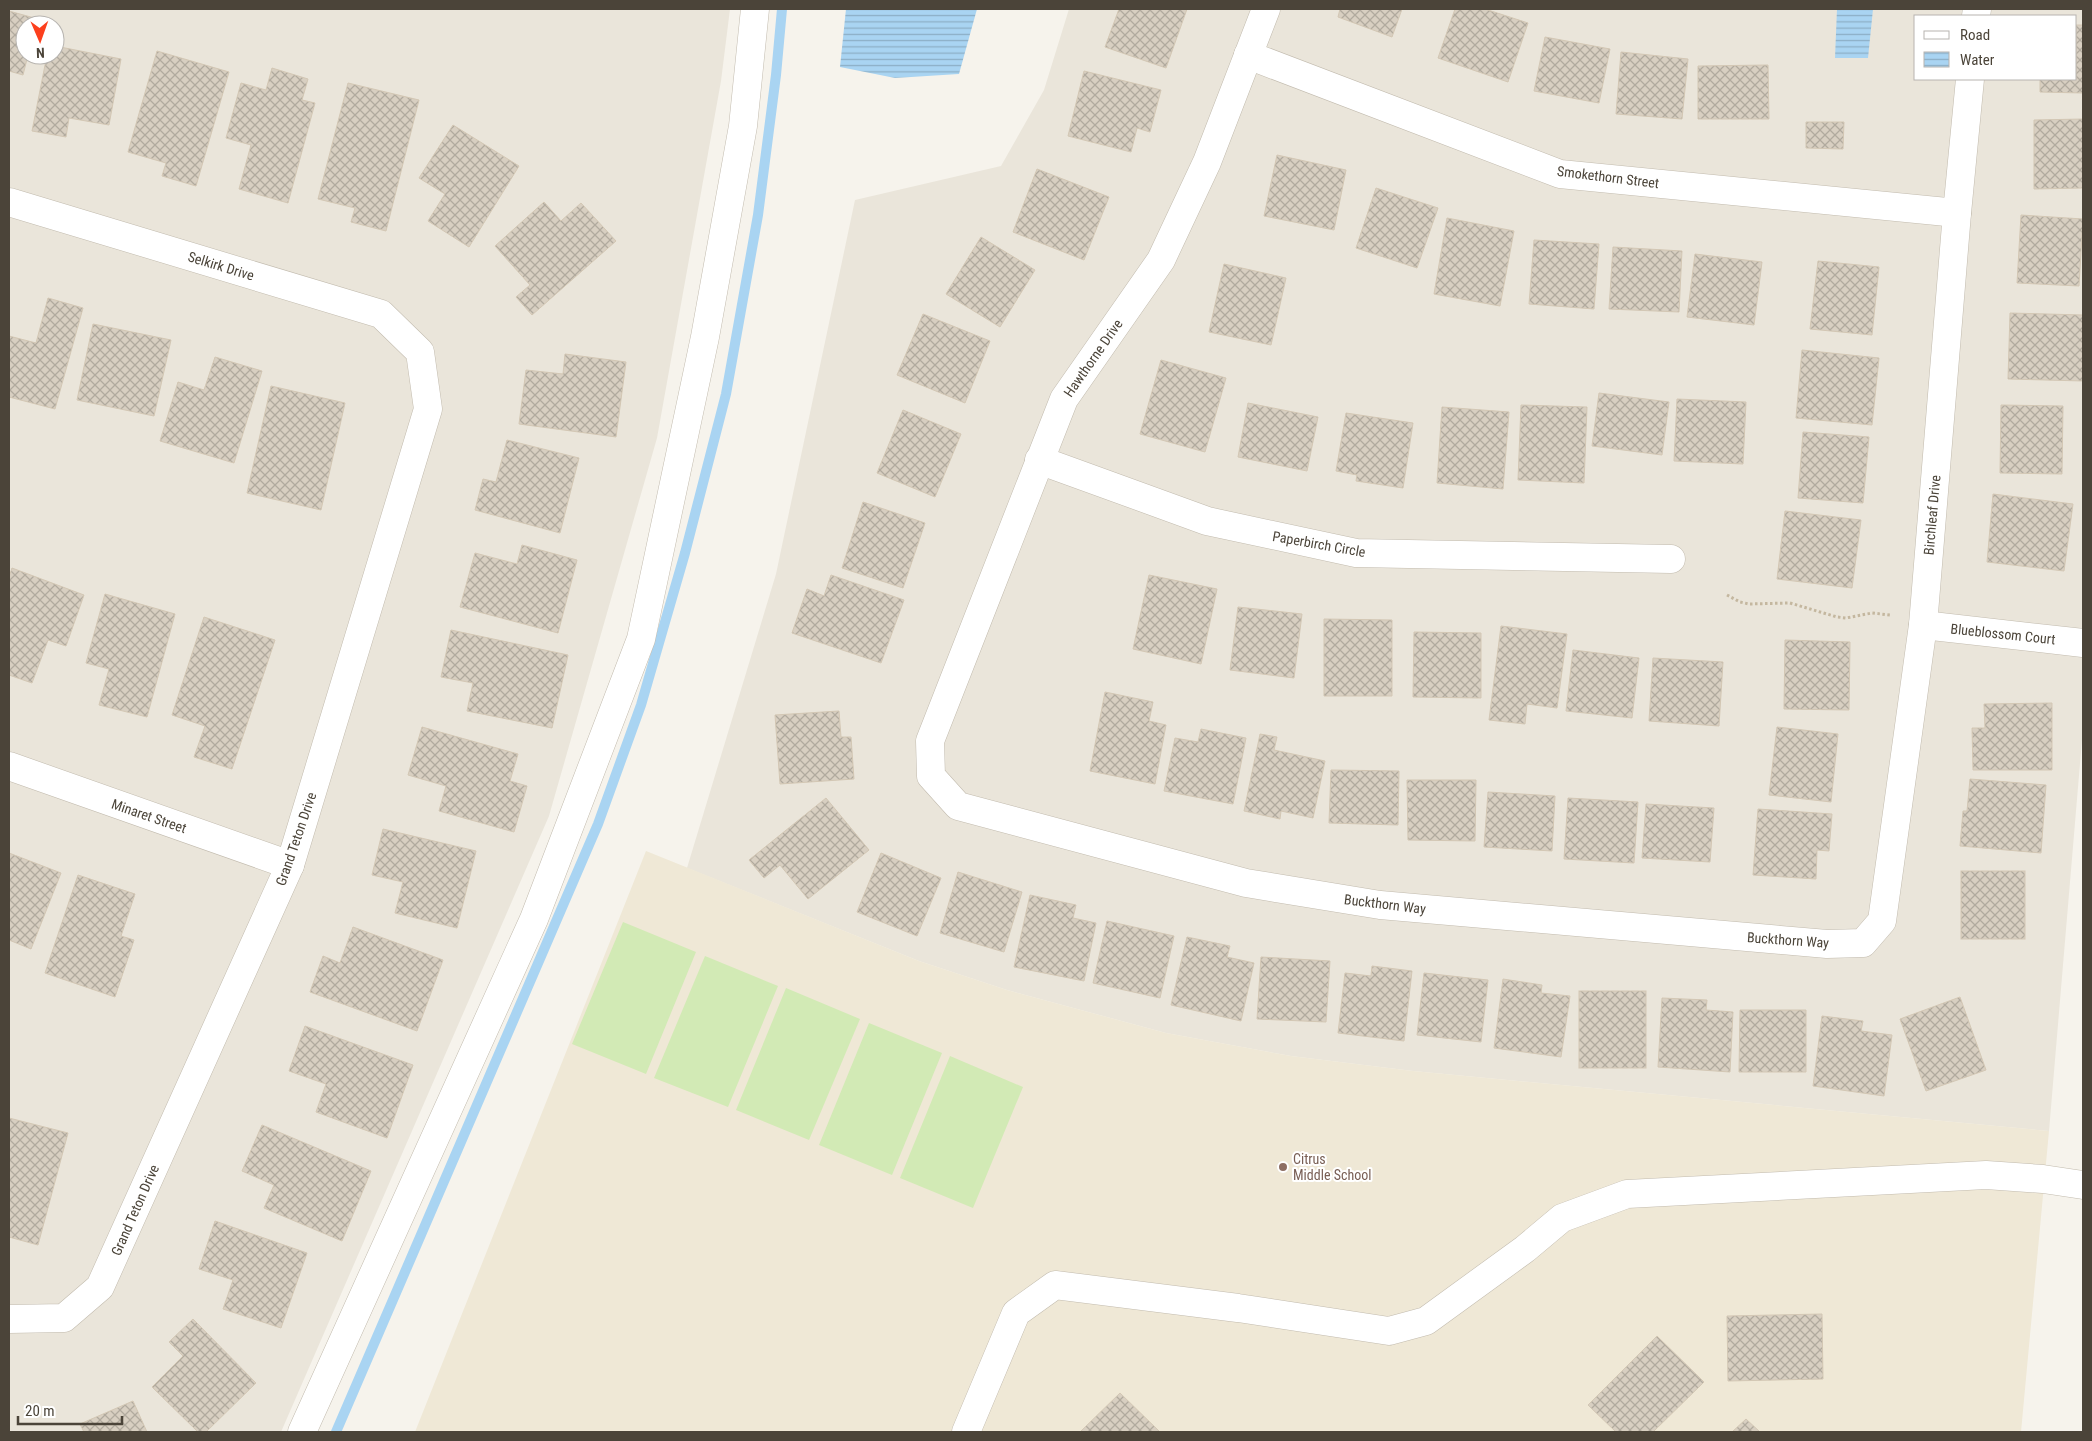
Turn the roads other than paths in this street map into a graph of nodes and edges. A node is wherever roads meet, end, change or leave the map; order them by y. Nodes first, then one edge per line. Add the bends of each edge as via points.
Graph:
1 (755, 9) edge
2 (1266, 9) edge
3 (1248, 55) junction
4 (1970, 80) edge
5 (9, 202) edge
6 (1957, 213) junction
7 (420, 352) joint
8 (1040, 460) junction
9 (1671, 559) dead end
10 (1923, 625) junction
11 (2083, 643) edge
12 (9, 766) edge
13 (931, 776) joint
14 (290, 865) junction
15 (1862, 943) joint
16 (2083, 1185) edge
17 (9, 1319) edge
18 (302, 1432) edge
19 (966, 1432) edge

1 - 18 street via 743,126 705,337 642,639 534,919
2 - 3 street, Hawthorne Drive
3 - 6 street, Smokethorn Street via 1560,174
3 - 8 street, Hawthorne Drive via 1207,162 1161,260 1064,399
4 - 6 street, Birchleaf Drive
5 - 7 street, Selkirk Drive via 381,314
6 - 10 street, Birchleaf Drive
7 - 14 street, Grand Teton Drive via 428,409
8 - 9 street, Paperbirch Circle via 1207,521 1356,553
8 - 13 street, Hawthorne Drive via 930,741
10 - 11 street, Blueblossom Court
10 - 15 street, Birchleaf Drive via 1882,921
12 - 14 street, Minaret Street
13 - 15 street, Buckthorn Way via 958,806 1246,883 1380,905 1827,944
14 - 17 street, Grand Teton Drive via 100,1287 64,1318
16 - 19 street via 1986,1176 1627,1194 1562,1218 1426,1321 1389,1331 1055,1284 1016,1313

